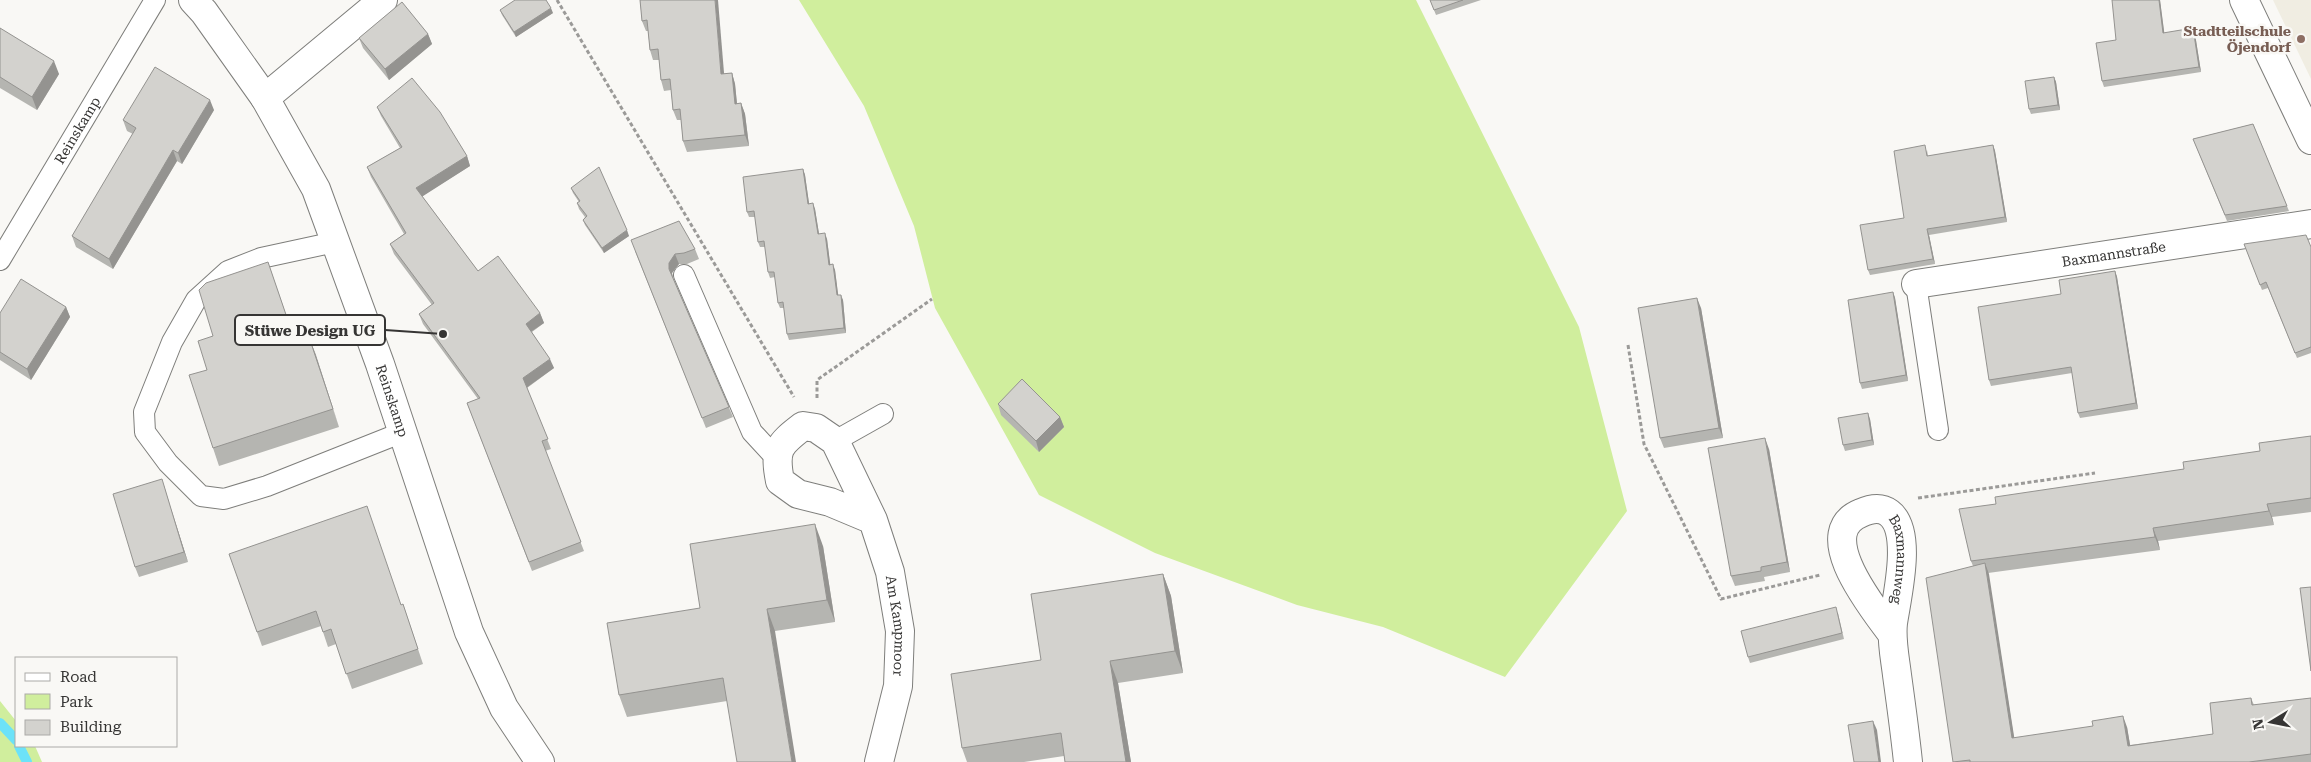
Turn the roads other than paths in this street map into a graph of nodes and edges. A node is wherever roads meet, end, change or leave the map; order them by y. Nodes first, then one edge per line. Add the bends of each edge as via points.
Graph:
1 (155, 0) edge
2 (193, 0) edge
3 (384, 0) edge
4 (2244, 0) edge
5 (265, 98) junction
6 (2311, 140) edge
7 (2311, 224) edge
8 (335, 242) junction
9 (0, 260) edge
10 (684, 274) dead end
11 (1916, 284) joint
12 (883, 414) dead end
13 (1938, 430) dead end
14 (403, 432) junction
15 (818, 432) junction
16 (776, 458) junction
17 (874, 520) junction
18 (1892, 634) junction
19 (540, 762) edge
20 (879, 762) edge
21 (1908, 762) edge

1 - 9 lane, Reinskamp
2 - 5 street, Reinskamp
3 - 5 street
4 - 6 street
5 - 8 street, Reinskamp via 316,189
7 - 11 street, Baxmannstraße
8 - 14 street, Reinskamp
8 - 14 lane via 261,258 228,271 196,300 172,342 144,412 145,432 168,463 201,496 224,499 267,486
10 - 16 lane via 752,432
11 - 13 lane
12 - 15 lane
14 - 19 street, Reinskamp via 469,632 504,708
15 - 16 street via 785,440
15 - 17 street, Am Kampmoor
16 - 17 street via 780,481 798,494 830,502
17 - 20 street, Am Kampmoor via 890,572 900,630 898,686
18 - 18 street, Baxmannweg via 1902,547 1900,530 1895,518 1884,510 1869,510 1852,516 1843,528 1841,546 1859,587
18 - 21 street, Baxmannweg

